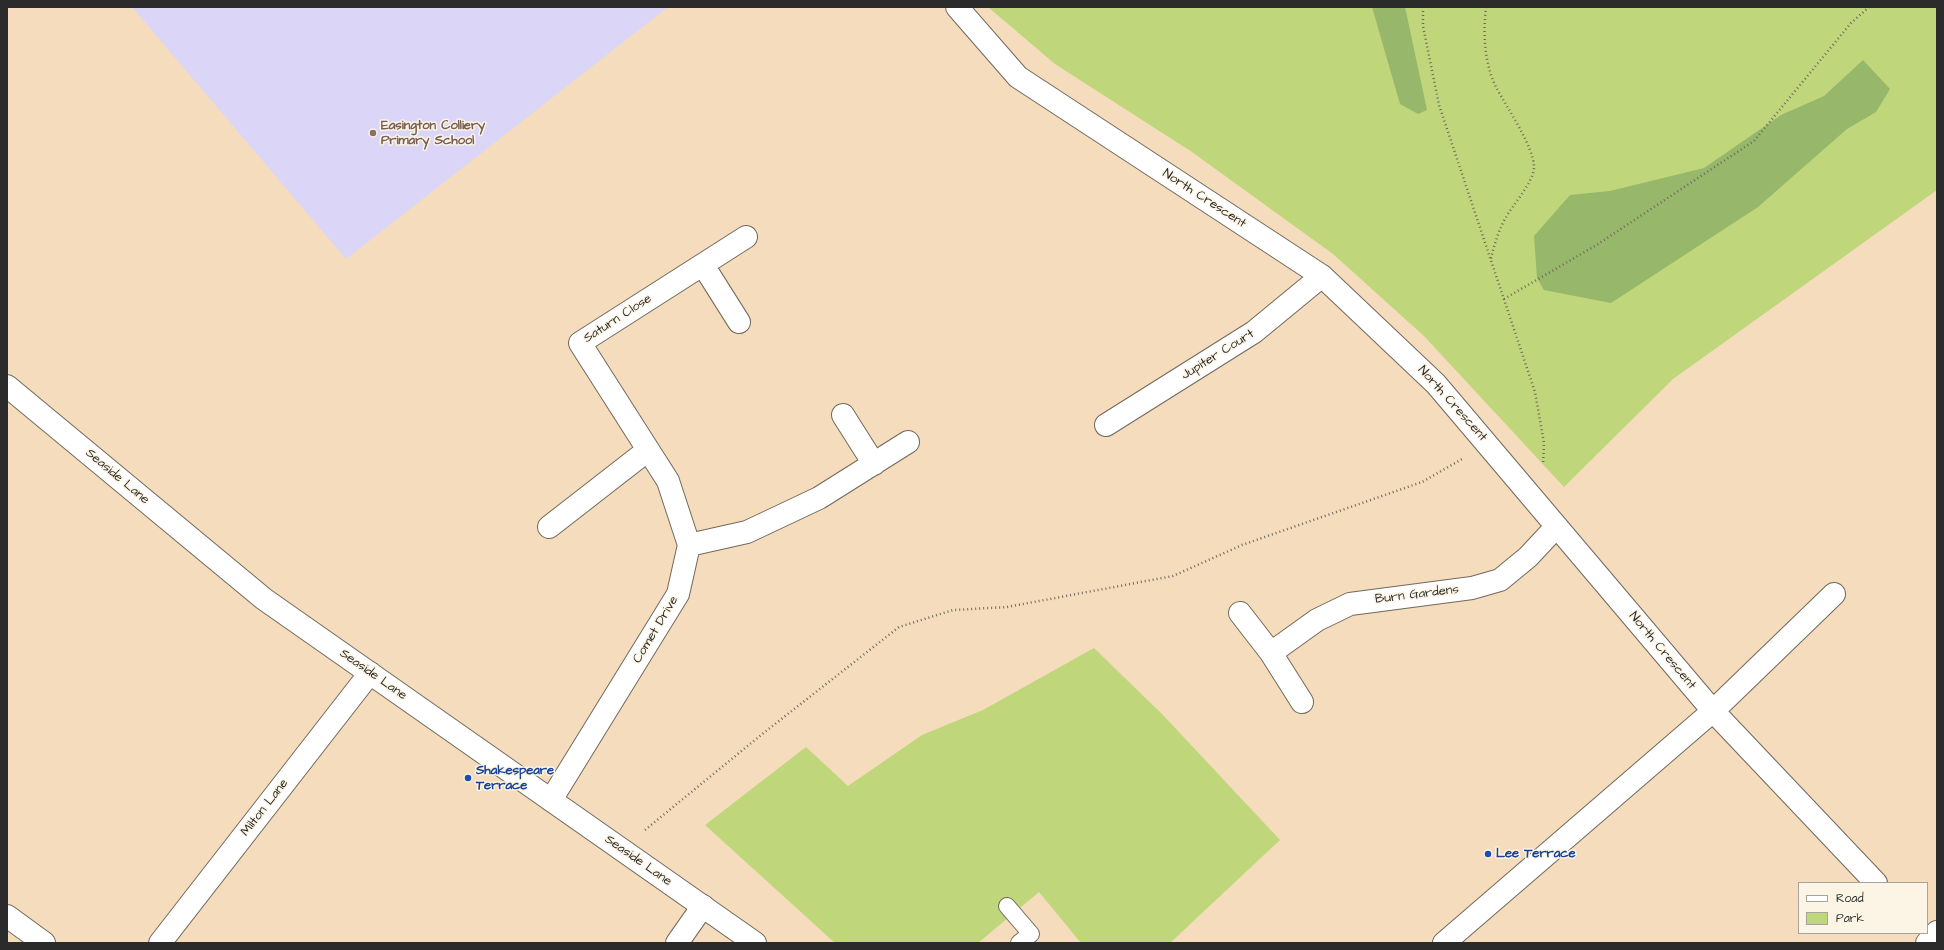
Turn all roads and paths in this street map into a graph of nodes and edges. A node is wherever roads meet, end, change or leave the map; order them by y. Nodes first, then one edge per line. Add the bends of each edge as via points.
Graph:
1 (956, 7) edge
2 (1423, 7) edge
3 (1486, 7) edge
4 (1869, 7) edge
5 (746, 237) dead end
6 (1491, 260) junction
7 (703, 265) junction
8 (1322, 276) junction
9 (1504, 299) junction
10 (739, 322) dead end
11 (7, 386) edge
12 (843, 415) dead end
13 (1106, 425) dead end
14 (908, 442) dead end
15 (1488, 444) junction
16 (648, 450) junction
17 (874, 464) junction
18 (1540, 508) junction
19 (549, 527) dead end
20 (1556, 527) junction
21 (689, 545) junction
22 (1834, 594) dead end
23 (1240, 613) dead end
24 (1271, 653) junction
25 (370, 673) junction
26 (1302, 702) dead end
27 (1713, 711) junction
28 (552, 800) junction
29 (622, 849) junction
30 (1875, 882) edge
31 (703, 906) junction
32 (1007, 906) dead end
33 (7, 916) edge
34 (44, 943) edge
35 (160, 943) edge
36 (677, 943) edge
37 (755, 943) edge
38 (1019, 943) edge
39 (1444, 943) edge

1 - 8 street, North Crescent via 1018,77
2 - 6 path via 1423,26 1439,105
3 - 6 path via 1486,56 1495,85 1530,152 1534,167 1530,183 1504,220
4 - 9 path via 1852,23 1754,141 1595,246
5 - 7 street, Saturn Close
6 - 9 path
7 - 10 street
7 - 16 street, Saturn Close via 580,343
8 - 13 street, Jupiter Court via 1254,332
8 - 15 street, North Crescent via 1436,384
9 - 18 path via 1534,392 1544,442
11 - 25 street, Seaside Lane via 264,599
12 - 17 street
14 - 17 street
15 - 18 street, North Crescent
15 - 29 path via 1422,482 1242,545 1173,576 1007,607 953,610 899,627 767,730
16 - 19 street
16 - 21 street, Saturn Close via 668,481
17 - 21 street via 819,498 747,532
18 - 20 street, North Crescent
20 - 24 street, Burn Gardens via 1528,557 1500,580 1472,588 1350,604 1317,620
20 - 27 street, North Crescent
21 - 28 street, Comet Drive via 678,594
22 - 27 street
23 - 24 street
24 - 26 street
25 - 28 street, Seaside Lane
25 - 35 street, Milton Lane
27 - 30 street, North Crescent
27 - 39 street
28 - 29 street, Seaside Lane
29 - 31 street, Seaside Lane
31 - 36 street
31 - 37 street, Seaside Lane
32 - 38 lane via 1030,934
33 - 34 street

